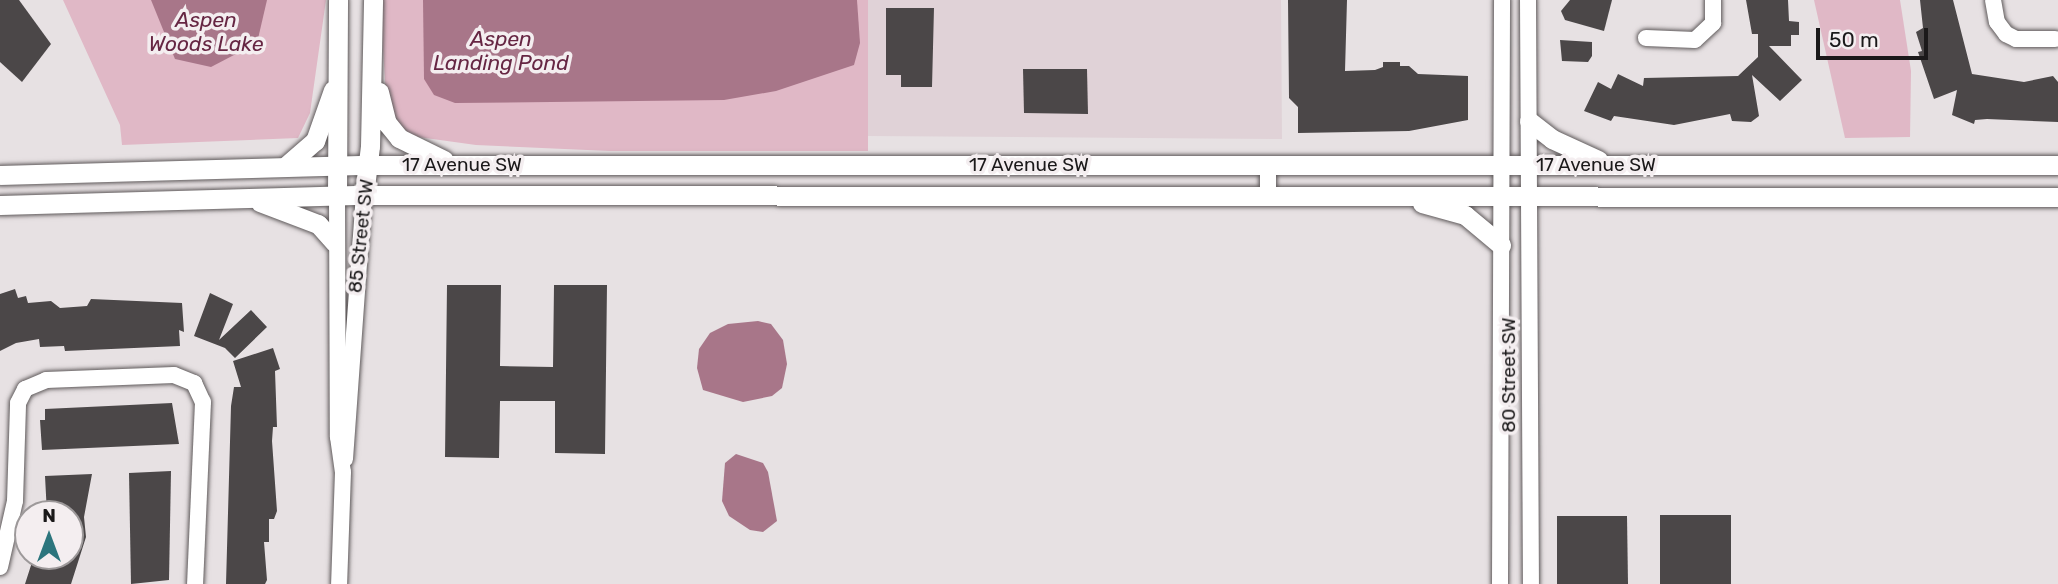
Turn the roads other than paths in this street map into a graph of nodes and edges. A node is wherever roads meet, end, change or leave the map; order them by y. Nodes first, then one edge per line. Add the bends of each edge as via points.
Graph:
1 (338, 0) edge
2 (373, 0) edge
3 (1502, 0) edge
4 (1528, 0) edge
5 (1713, 0) edge
6 (1993, 0) edge
7 (1646, 38) dead end
8 (2055, 39) dead end
9 (373, 42) junction
10 (337, 82) junction
11 (1529, 121) junction
12 (1609, 164) junction
13 (338, 165) junction
14 (368, 165) junction
15 (457, 165) junction
16 (892, 165) junction
17 (1268, 165) junction
18 (1529, 165) junction
19 (1846, 165) junction
20 (2058, 165) edge
21 (286, 166) junction
22 (665, 166) junction
23 (1501, 166) junction
24 (0, 175) edge
25 (364, 195) junction
26 (665, 195) junction
27 (892, 195) junction
28 (1268, 195) junction
29 (1501, 195) junction
30 (1529, 195) junction
31 (1846, 195) junction
32 (337, 196) junction
33 (2004, 196) junction
34 (1401, 197) junction
35 (2058, 197) edge
36 (250, 198) junction
37 (2058, 203) edge
38 (0, 205) edge
39 (335, 243) junction
40 (1501, 245) junction
41 (1530, 470) junction
42 (1500, 471) junction
43 (343, 472) junction
44 (0, 567) edge
45 (195, 584) edge
46 (339, 584) edge
47 (1500, 584) edge
48 (1531, 584) edge

1 - 10 main road, 85 Street SW
2 - 9 main road, 85 Street SW
3 - 23 street, 80 Street SW
4 - 11 street, 80 Street SW
5 - 7 street via 1713,23 1695,40
6 - 8 street via 1997,22 2006,34 2016,39
9 - 14 main road, 85 Street SW
9 - 15 main road via 380,106 387,123 412,148
10 - 13 main road, 85 Street SW
10 - 21 main road via 315,141
11 - 12 main road via 1561,144
11 - 18 street, 80 Street SW
12 - 18 main road, 17 Avenue SW
12 - 19 main road, 17 Avenue SW
13 - 14 main road, 17 Avenue SW
13 - 21 main road, 17 Avenue SW
13 - 32 main road, 85 Street SW
14 - 15 main road, 17 Avenue SW
14 - 25 main road, 85 Street SW
15 - 22 main road, 17 Avenue SW
16 - 17 main road, 17 Avenue SW
16 - 22 main road, 17 Avenue SW
16 - 27 main road
17 - 23 main road, 17 Avenue SW
17 - 28 street
18 - 23 main road, 17 Avenue SW
18 - 30 street, 80 Street SW
19 - 20 main road, 17 Avenue SW
19 - 31 main road
21 - 24 main road, 17 Avenue SW
22 - 26 main road
23 - 29 street, 80 Street SW
25 - 26 main road, 17 Avenue SW
25 - 32 main road, 17 Avenue SW
25 - 43 street, 85 Street SW via 355,284 350,437
26 - 27 main road, 17 Avenue SW
27 - 28 main road, 17 Avenue SW
28 - 34 main road, 17 Avenue SW
29 - 30 main road, 17 Avenue SW
29 - 34 main road, 17 Avenue SW
29 - 40 street, 80 Street SW
30 - 31 main road, 17 Avenue SW
30 - 41 street, 80 Street SW
31 - 33 main road, 17 Avenue SW
32 - 36 main road, 17 Avenue SW
32 - 39 street, 85 Street SW
33 - 35 main road, 17 Avenue SW
33 - 37 main road
34 - 40 main road via 1465,215
36 - 38 main road, 17 Avenue SW
36 - 39 main road via 318,223
39 - 43 street, 85 Street SW via 338,438
40 - 42 street, 80 Street SW
41 - 42 street
41 - 48 street, 80 Street SW
42 - 47 street, 80 Street SW
43 - 46 street, 85 Street SW
44 - 45 street via 15,501 18,403 25,389 46,380 174,375 194,383 203,402

